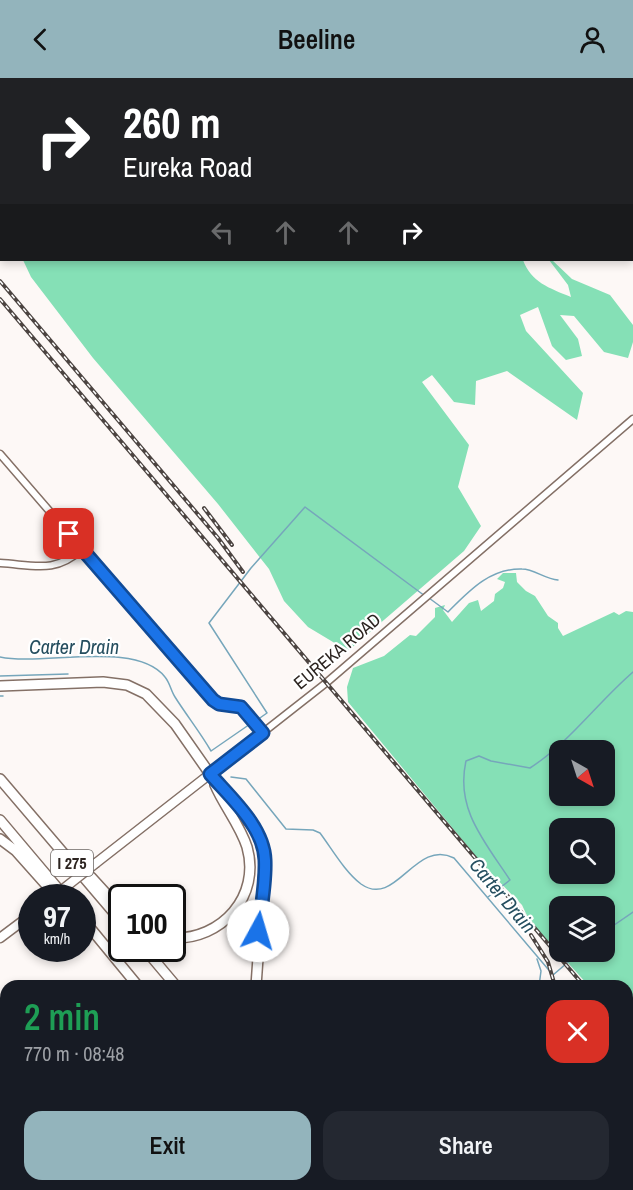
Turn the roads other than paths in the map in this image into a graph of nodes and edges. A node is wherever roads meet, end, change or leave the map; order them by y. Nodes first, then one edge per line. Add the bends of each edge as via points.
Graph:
1 (633, 419) edge
2 (0, 454) edge
3 (82, 549) junction
4 (0, 563) edge
5 (0, 686) edge
6 (263, 733) junction
7 (210, 774) junction
8 (0, 779) edge
9 (22, 804) junction
10 (0, 820) edge
11 (0, 839) edge
12 (44, 884) edge
13 (54, 884) edge
14 (71, 884) edge
15 (108, 896) edge
16 (108, 905) edge
17 (18, 924) edge
18 (96, 935) edge
19 (186, 937) edge
20 (0, 938) edge
21 (96, 940) edge
22 (108, 950) edge
23 (108, 952) edge
24 (118, 962) edge
25 (156, 962) edge
26 (133, 980) edge
27 (171, 980) edge
28 (256, 980) edge

1 - 6 street, EUREKA ROAD
2 - 3 street
3 - 4 street via 60,565
3 - 6 street via 213,700 241,707
5 - 7 highway via 103,682 136,688 164,711
6 - 7 street, EUREKA ROAD
7 - 14 main road, EUREKA ROAD, bridge
7 - 19 highway via 245,841 249,882 243,899 220,926
7 - 28 highway via 253,826 264,850
8 - 9 highway, I 275
9 - 15 highway
9 - 16 highway, I 275
10 - 13 highway, I 275
11 - 12 highway via 16,851
17 - 20 main road
18 - 22 highway
21 - 23 highway
24 - 26 highway
25 - 27 highway

